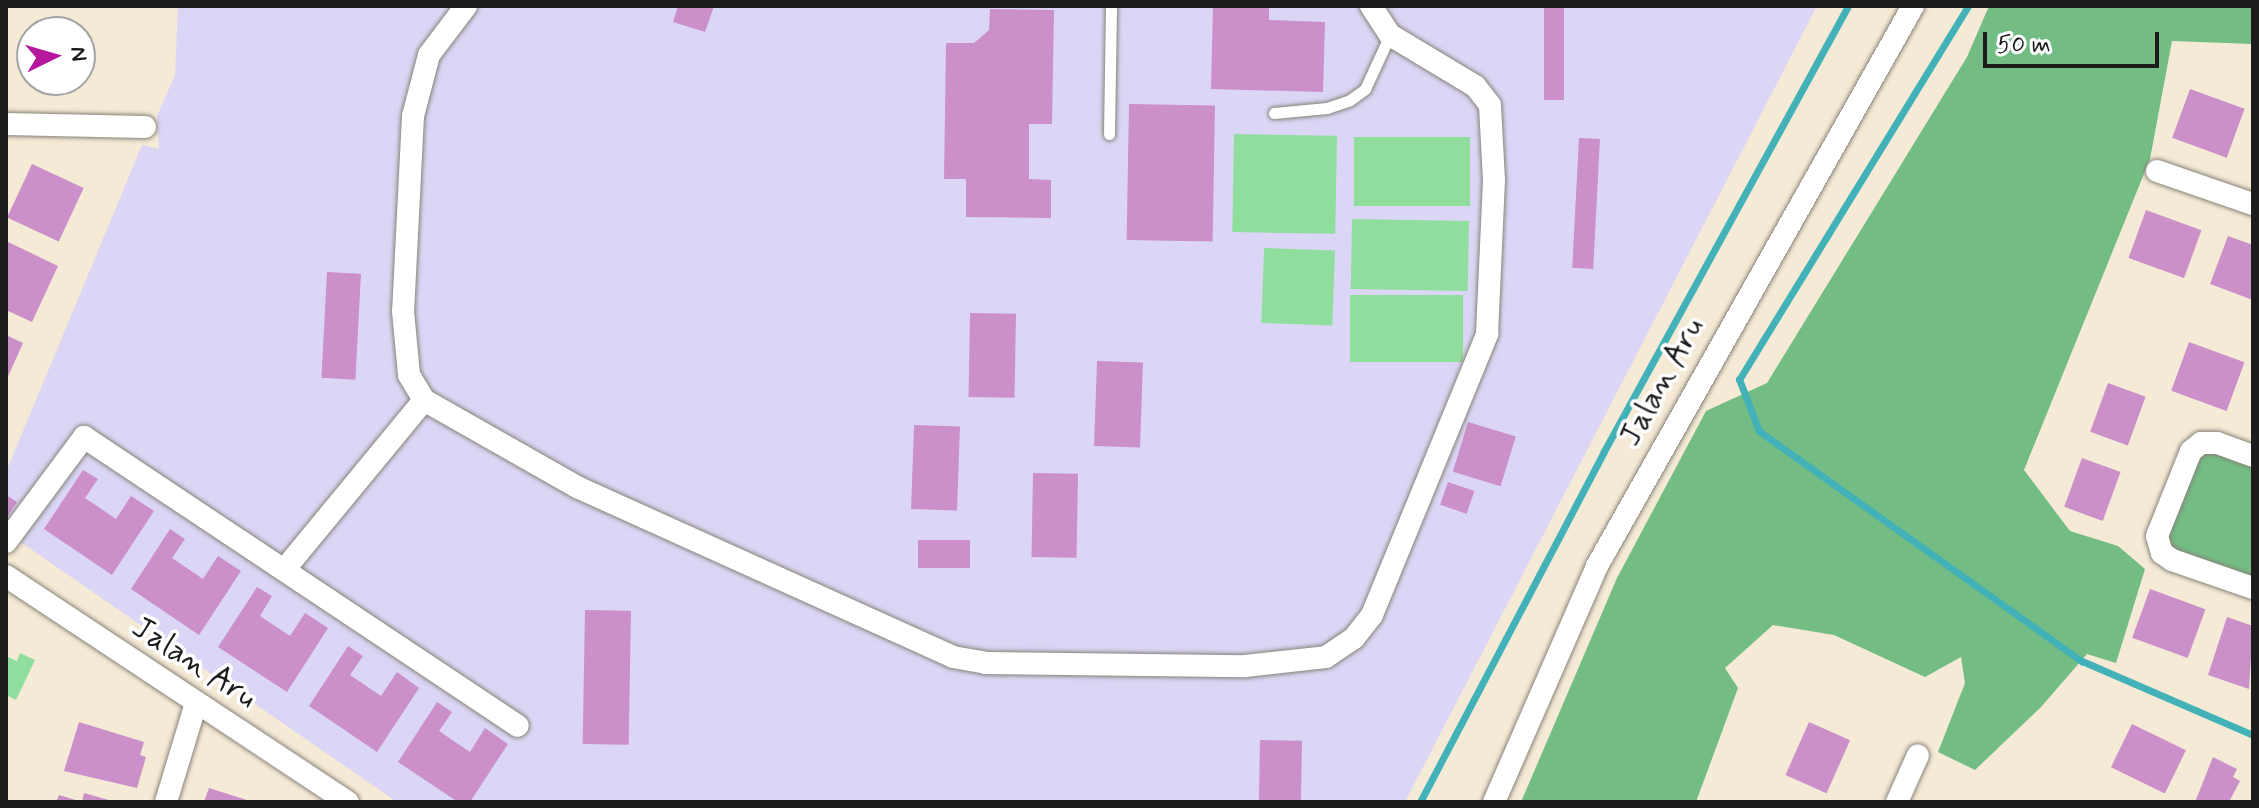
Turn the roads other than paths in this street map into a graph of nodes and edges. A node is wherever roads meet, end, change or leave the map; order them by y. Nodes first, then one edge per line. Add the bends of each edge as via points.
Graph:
1 (466, 6) edge
2 (1111, 6) edge
3 (1371, 6) edge
4 (1913, 6) edge
5 (1390, 35) junction
6 (1274, 113) dead end
7 (6, 124) edge
8 (145, 127) dead end
9 (1109, 134) dead end
10 (2157, 171) dead end
11 (2253, 204) edge
12 (424, 400) junction
13 (2253, 456) edge
14 (6, 542) edge
15 (284, 570) junction
16 (6, 576) edge
17 (2253, 588) edge
18 (196, 703) junction
19 (518, 726) dead end
20 (1918, 755) dead end
21 (166, 802) edge
22 (348, 802) edge
23 (1494, 802) edge
24 (1897, 802) edge

1 - 12 street via 429,55 413,116 403,311 409,375
2 - 9 lane
3 - 5 street
4 - 23 street, Jalan Aru via 1597,566
5 - 6 lane via 1365,89 1350,100 1327,108
5 - 12 street via 1475,86 1490,105 1494,180 1488,322 1476,371 1372,615 1354,638 1326,657 1245,666 986,663 953,657 577,487
7 - 8 street
10 - 11 street
12 - 15 street
13 - 17 street via 2217,443 2201,443 2191,451 2157,536 2162,553 2172,560
14 - 15 street via 84,437
15 - 19 street
16 - 18 street, Jalan Aru
18 - 21 street
18 - 22 street, Jalan Aru
20 - 24 street

